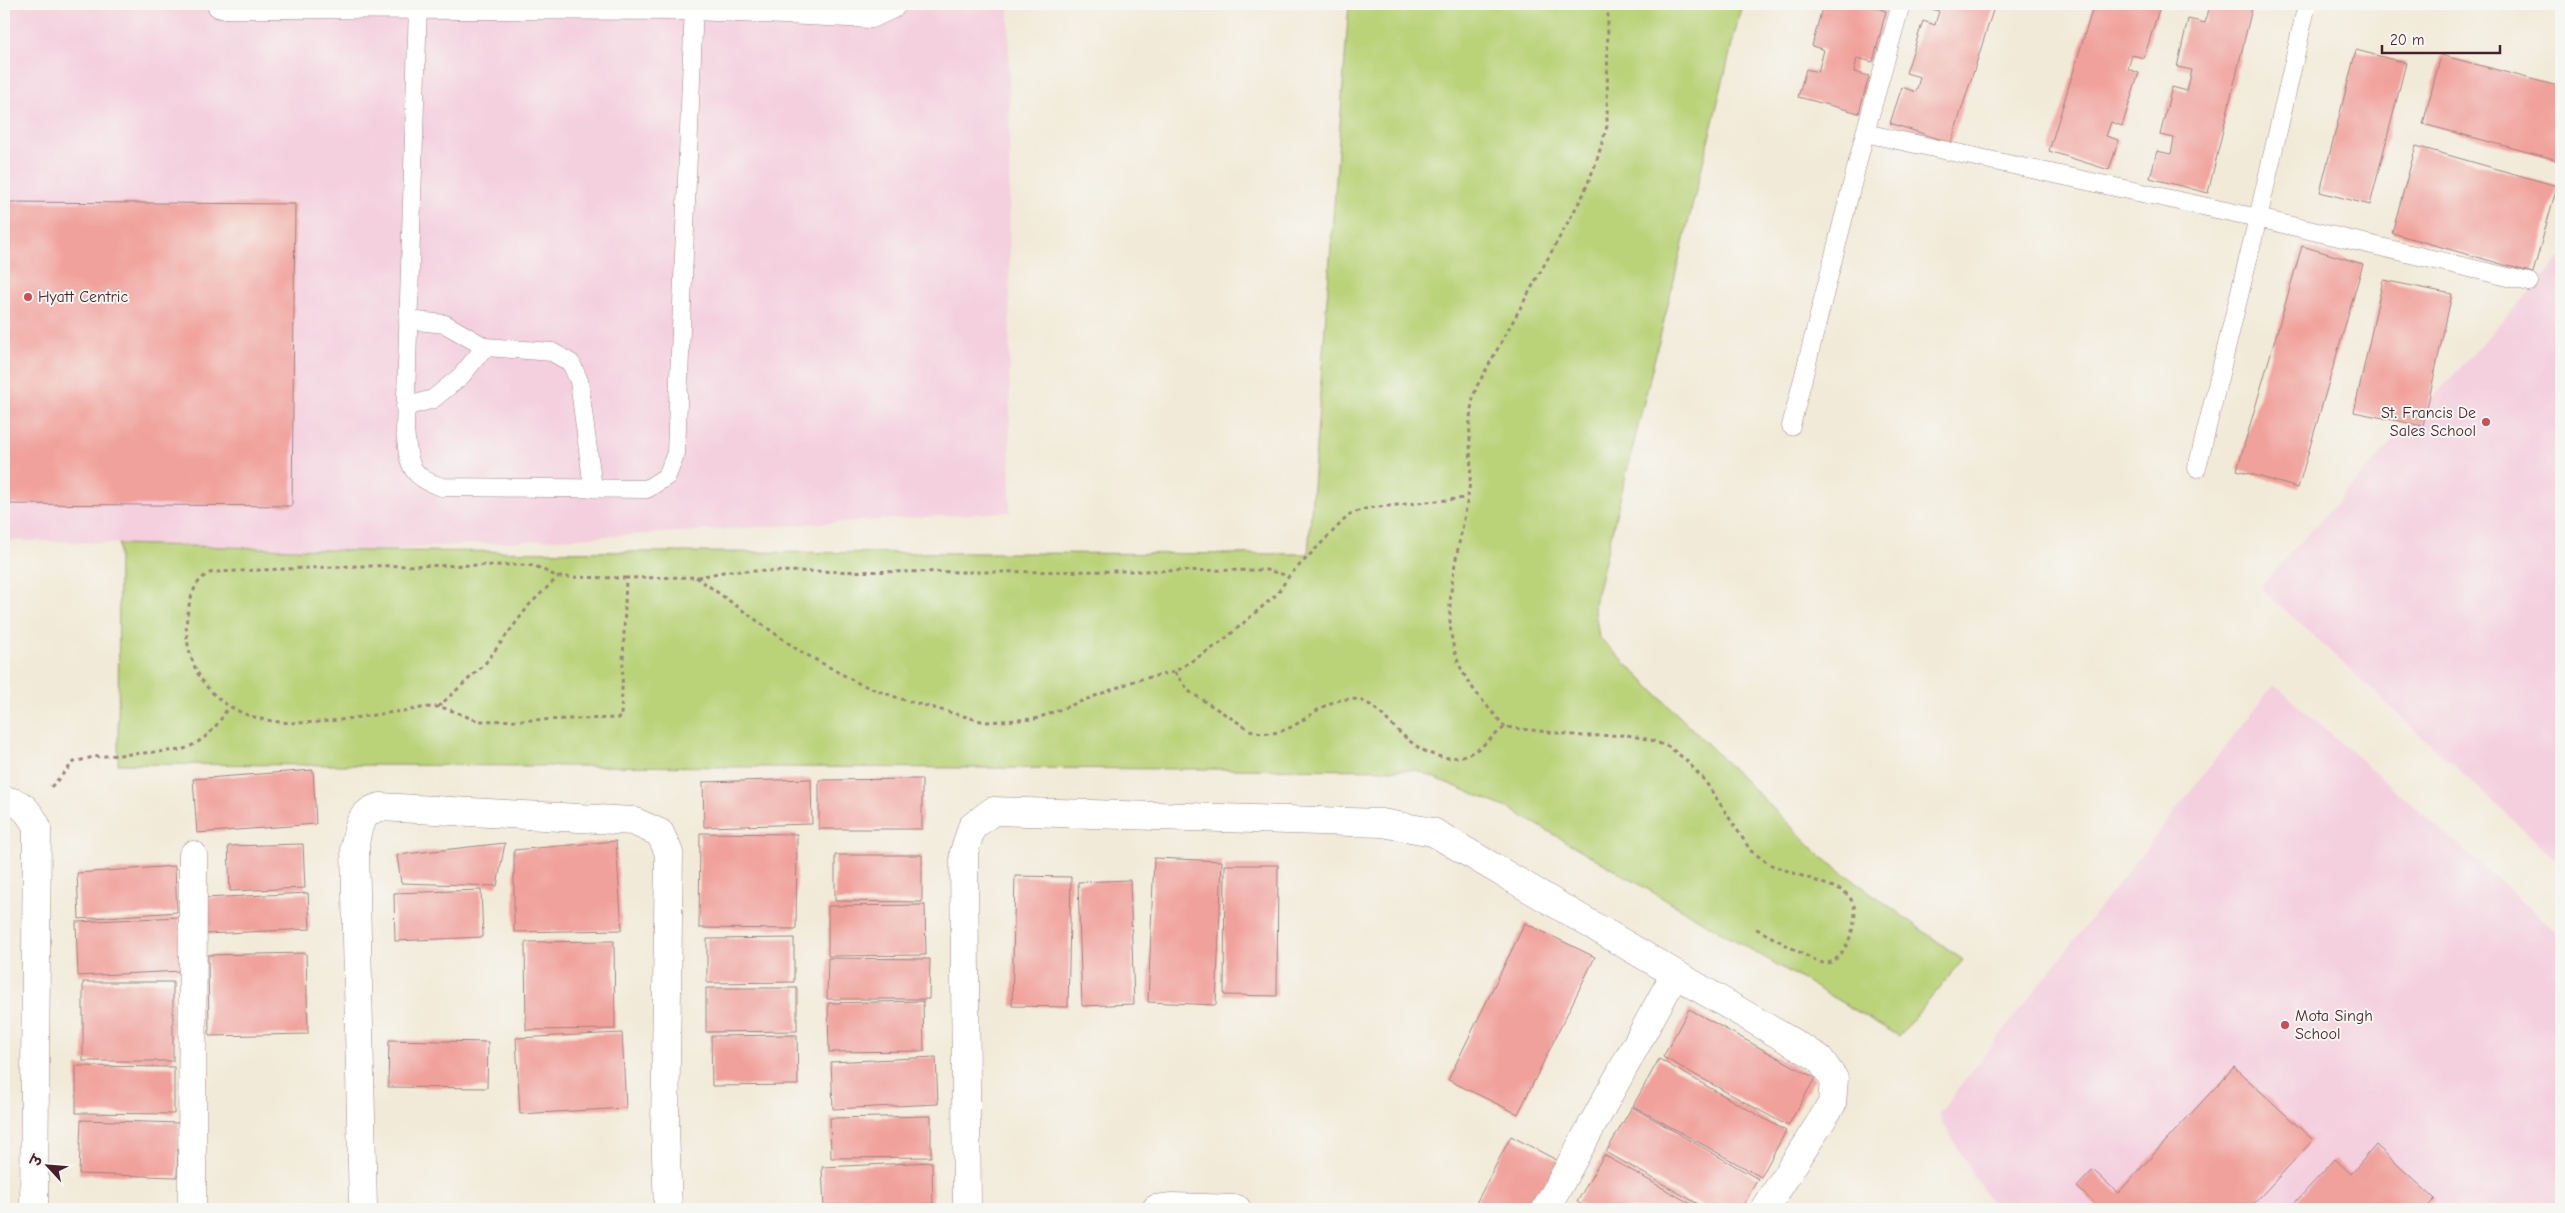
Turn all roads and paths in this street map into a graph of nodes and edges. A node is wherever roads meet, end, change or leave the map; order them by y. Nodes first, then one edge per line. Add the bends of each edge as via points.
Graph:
1 (221, 4) edge
2 (892, 4) edge
3 (1608, 4) edge
4 (1901, 4) edge
5 (2306, 4) edge
6 (418, 5) edge
7 (694, 6) junction
8 (1865, 133) junction
9 (2258, 218) junction
10 (2529, 282) dead end
11 (408, 320) junction
12 (485, 347) junction
13 (405, 407) junction
14 (1791, 426) dead end
15 (2197, 468) dead end
16 (593, 488) junction
17 (1466, 498) junction
18 (1289, 576) junction
19 (558, 577) junction
20 (695, 577) junction
21 (626, 578) junction
22 (1174, 672) junction
23 (228, 707) junction
24 (438, 707) junction
25 (1504, 727) junction
26 (4, 801) edge
27 (28, 811) junction
28 (193, 855) dead end
29 (1753, 927) dead end
30 (1675, 974) junction
31 (34, 1209) edge
32 (192, 1209) edge
33 (364, 1209) edge
34 (668, 1209) edge
35 (967, 1209) edge
36 (1156, 1209) edge
37 (1236, 1209) edge
38 (1546, 1209) edge
39 (1765, 1209) edge

1 - 6 street
2 - 7 street via 871,14
3 - 17 path via 1605,139 1583,195 1477,386 1468,428 1470,471
4 - 8 lane
5 - 9 lane
6 - 7 street
6 - 11 lane
7 - 16 lane via 676,453 667,476 646,489
8 - 9 lane
8 - 14 lane
9 - 10 lane
9 - 15 lane
11 - 12 lane via 445,324
11 - 13 lane
12 - 13 lane via 461,376 434,399
12 - 16 lane via 552,352 571,363 579,382
13 - 16 lane via 409,466 425,482 442,486
17 - 18 path via 1368,508 1350,514
17 - 25 path via 1452,596 1452,639 1465,676
18 - 20 path via 1266,570 728,571
18 - 22 path via 1277,594 1251,619
19 - 21 path
19 - 23 path via 535,566 520,565 356,566 209,573 194,589 188,606 188,640 202,682
19 - 24 path via 530,604 484,665
20 - 21 path
20 - 22 path via 798,650 860,684 985,722 1035,719 1137,680
21 - 24 path via 620,718 480,721
22 - 25 path via 1190,692 1260,733 1281,732 1330,704 1353,699 1378,711 1416,748 1440,757 1471,752
23 - 24 path via 264,720 300,723
23 - 27 path via 205,738 181,750 93,757 74,762
25 - 29 path via 1583,736 1627,735 1669,747 1706,781 1751,851 1771,865 1842,890 1854,906 1851,932 1841,955 1825,964
26 - 27 street via 11,800
27 - 31 street via 37,826
28 - 32 street
30 - 35 street via 1433,832 1382,822 993,810 972,827 964,852
30 - 38 street
30 - 39 street via 1819,1058 1834,1079 1832,1104
33 - 34 street via 355,847 361,819 370,810 380,807 633,821 660,833 669,853 665,1129
36 - 37 street

